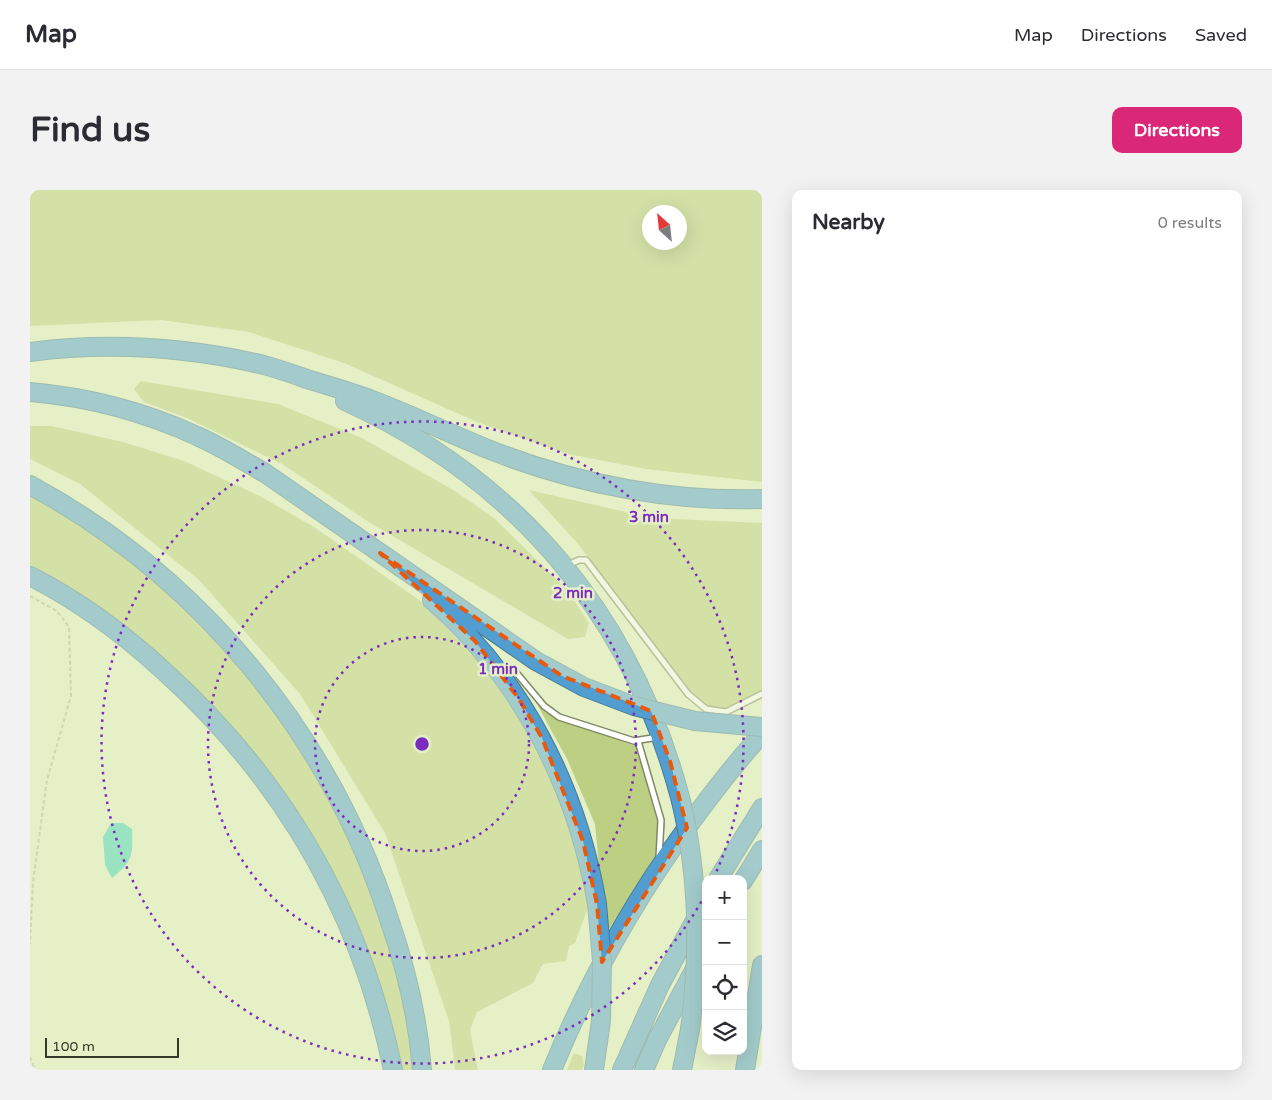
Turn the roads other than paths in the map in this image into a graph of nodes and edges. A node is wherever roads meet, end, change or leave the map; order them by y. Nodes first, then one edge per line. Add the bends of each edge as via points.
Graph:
1 (30, 352) edge
2 (265, 365) junction
3 (30, 392) edge
4 (30, 485) edge
5 (762, 499) edge
6 (380, 553) junction
7 (565, 566) junction
8 (30, 576) edge
9 (498, 670) junction
10 (762, 694) edge
11 (762, 727) edge
12 (762, 734) edge
13 (662, 737) junction
14 (638, 741) junction
15 (762, 808) edge
16 (762, 850) edge
17 (658, 869) junction
18 (720, 875) edge
19 (747, 875) edge
20 (702, 907) edge
21 (702, 956) edge
22 (762, 965) edge
23 (393, 1070) edge
24 (422, 1070) edge
25 (552, 1070) edge
26 (594, 1070) edge
27 (622, 1070) edge
28 (644, 1070) edge
29 (682, 1070) edge
30 (745, 1070) edge

1 - 2 highway via 143,348
2 - 5 highway via 373,400 539,468 676,496
2 - 7 highway via 367,411 441,454 508,507
3 - 6 highway via 111,406 197,436 265,473
4 - 24 highway via 66,504 108,533 175,587 251,666 304,738 348,817 382,895 400,951 419,1039
6 - 9 highway via 452,617
6 - 11 highway, bridge via 536,661 584,687 634,706 695,721
7 - 10 lane via 586,560 688,694 706,709 726,712
7 - 13 highway via 616,641 642,689
8 - 23 highway via 88,610 191,695 228,734 276,796 301,832 352,934 378,1008
9 - 14 lane via 514,670 544,706 559,717
9 - 26 highway, bridge via 519,699 559,773 583,841 597,904 602,961 601,1021
12 - 17 highway via 738,759
13 - 14 lane
13 - 29 highway, bridge via 681,801 697,908 697,958 690,1030
14 - 17 lane via 661,820
15 - 18 highway
16 - 19 highway
17 - 25 highway via 604,959
20 - 27 highway via 660,985
21 - 28 highway
22 - 30 highway

